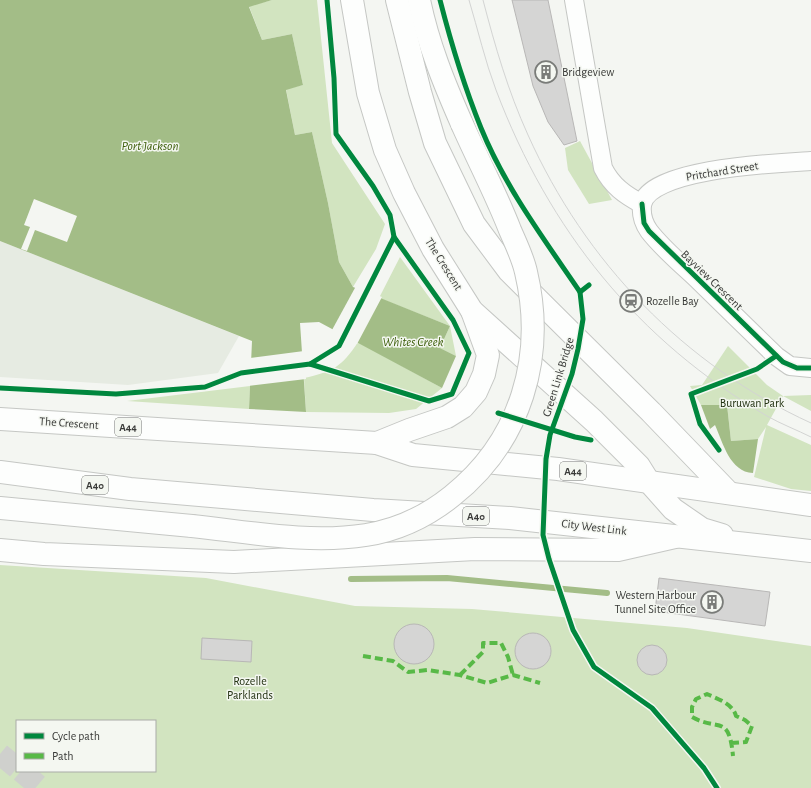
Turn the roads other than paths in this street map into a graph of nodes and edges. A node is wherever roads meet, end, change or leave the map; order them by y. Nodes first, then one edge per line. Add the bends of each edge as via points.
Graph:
1 (352, 0) edge
2 (398, 0) edge
3 (419, 0) edge
4 (574, 0) edge
5 (808, 158) edge
6 (642, 204) junction
7 (472, 311) junction
8 (811, 368) edge
9 (0, 419) edge
10 (377, 443) junction
11 (0, 472) edge
12 (644, 474) junction
13 (728, 493) junction
14 (811, 505) edge
15 (0, 508) edge
16 (675, 537) junction
17 (750, 545) junction
18 (0, 550) edge
19 (811, 551) edge

1 - 7 main road, The Crescent via 368,93 385,150 433,249
2 - 13 main road via 435,143 474,224 510,271 646,406
3 - 15 main road, bridge via 437,66 526,270 531,300 533,340 526,386 518,409 498,448 484,467 439,506 402,526 368,535 310,538
4 - 6 street via 603,168 616,188
5 - 6 street, Pritchard Street via 734,167 676,179 656,186
6 - 8 street, Bayview Crescent via 642,213 649,231 672,255 783,362 797,368
7 - 10 main road via 488,355 484,374 476,392 463,407 447,417
7 - 12 main road, The Crescent via 594,421
9 - 10 main road, The Crescent / A44
10 - 12 main road, A44 via 413,455 558,469
11 - 16 main road, City West Link / A40 via 130,489 510,518
12 - 13 main road, A44
12 - 17 main road, The Crescent via 673,509 702,528
13 - 14 main road, A44
16 - 17 main road, City West Link
16 - 18 main road via 618,550 475,549 234,562
17 - 19 main road, City West Link

